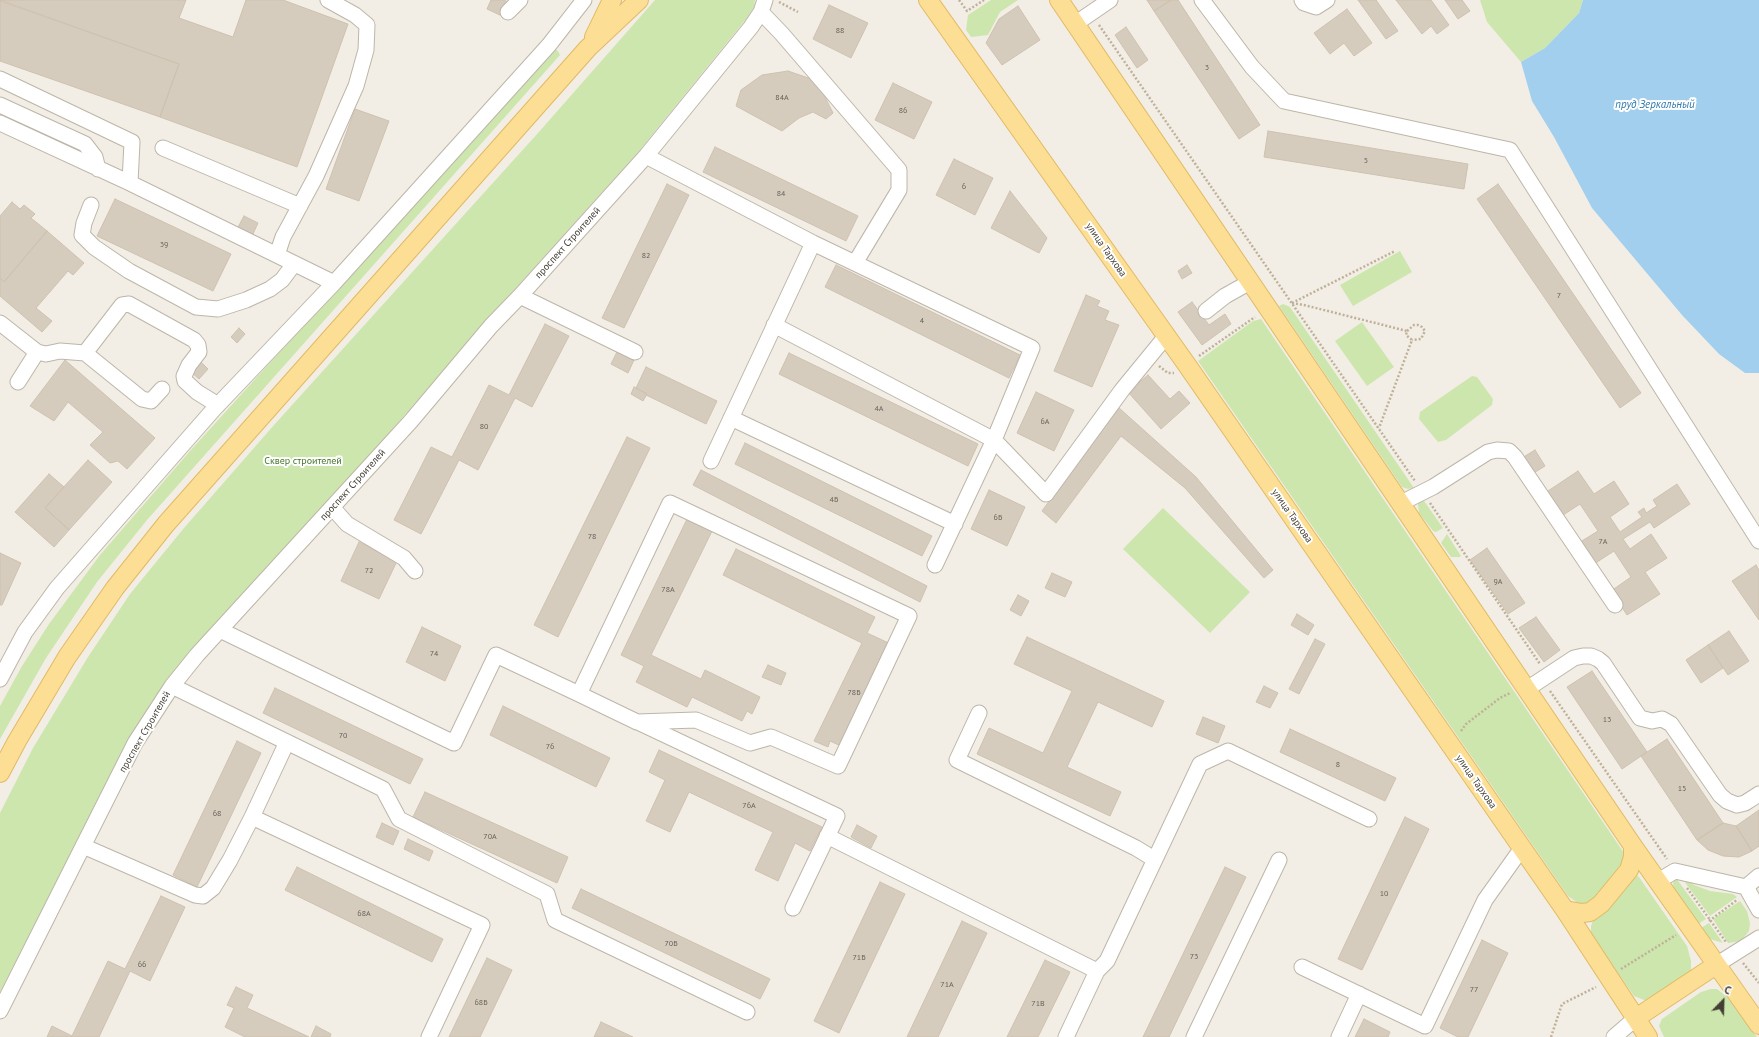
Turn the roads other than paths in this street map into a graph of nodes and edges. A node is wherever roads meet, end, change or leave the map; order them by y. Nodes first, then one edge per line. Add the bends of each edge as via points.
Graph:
1 (328, 0) edge
2 (520, 0) edge
3 (584, 0) edge
4 (612, 0) edge
5 (639, 0) edge
6 (928, 0) edge
7 (1059, 0) edge
8 (1110, 0) edge
9 (1202, 0) edge
10 (1302, 0) edge
11 (1327, 0) edge
12 (763, 6) edge
13 (508, 12) dead end
14 (1075, 24) junction
15 (588, 48) junction
16 (0, 79) edge
17 (0, 105) edge
18 (0, 123) edge
19 (163, 148) dead end
20 (646, 156) junction
21 (98, 168) junction
22 (130, 183) junction
23 (91, 205) dead end
24 (300, 206) junction
25 (813, 243) junction
26 (277, 255) junction
27 (855, 263) junction
28 (294, 264) junction
29 (1250, 282) junction
30 (334, 283) junction
31 (520, 296) junction
32 (1206, 311) dead end
33 (0, 324) edge
34 (774, 325) junction
35 (1166, 335) junction
36 (37, 352) junction
37 (635, 352) dead end
38 (85, 353) junction
39 (18, 382) dead end
40 (162, 389) dead end
41 (218, 405) junction
42 (731, 418) junction
43 (994, 440) junction
44 (711, 461) dead end
45 (1401, 503) junction
46 (332, 507) junction
47 (955, 524) junction
48 (1759, 541) edge
49 (935, 565) dead end
50 (414, 571) dead end
51 (1615, 605) dead end
52 (220, 630) junction
53 (0, 679) edge
54 (172, 686) junction
55 (1528, 686) junction
56 (579, 694) junction
57 (979, 713) dead end
58 (637, 722) junction
59 (287, 742) junction
60 (0, 773) edge
61 (1759, 794) edge
62 (252, 817) junction
63 (1369, 819) dead end
64 (827, 836) junction
65 (83, 846) junction
66 (1634, 846) junction
67 (1522, 848) junction
68 (1154, 859) junction
69 (1279, 860) dead end
70 (1759, 876) edge
71 (1658, 881) junction
72 (1746, 887) junction
73 (793, 908) dead end
74 (1565, 910) junction
75 (1759, 910) edge
76 (1756, 943) edge
77 (1716, 965) junction
78 (1302, 967) dead end
79 (1097, 971) junction
80 (1359, 994) junction
81 (0, 1011) edge
82 (747, 1012) dead end
83 (1636, 1018) junction
84 (1759, 1025) edge
85 (429, 1037) edge
86 (1066, 1037) edge
87 (1194, 1037) edge
88 (1339, 1037) edge
89 (1614, 1037) edge
90 (1648, 1037) edge

1 - 24 street via 367,25 366,50 356,86
2 - 13 street
3 - 30 street via 549,45
4 - 15 main road
5 - 15 main road
6 - 35 main road, улица Тархова
7 - 14 main road
8 - 14 street
9 - 48 street via 1252,66 1284,101 1510,150
10 - 11 street via 1316,7
12 - 20 street, проспект Строителей via 751,27
12 - 27 street via 782,34 899,170 899,190
14 - 29 main road
15 - 60 main road via 166,524 114,588 67,657
16 - 22 street via 132,142
17 - 21 street via 85,144 95,157
18 - 21 street
19 - 24 street
20 - 25 street
20 - 31 street, проспект Строителей
21 - 22 street
22 - 26 street
23 - 28 street via 82,235 94,247 129,271 196,308 218,309 246,300 270,289 282,280
24 - 26 street via 283,237
25 - 27 street
25 - 34 street
26 - 28 street
27 - 43 street via 1032,348
28 - 30 street
29 - 32 street via 1225,296
29 - 45 main road
30 - 41 street
31 - 37 street
31 - 46 street, проспект Строителей via 490,326 411,421
33 - 36 street
34 - 42 street
34 - 43 street
35 - 43 street via 1046,494
35 - 67 main road, улица Тархова
36 - 38 street
36 - 39 street
38 - 40 street via 142,399 151,401
38 - 41 street via 122,305 129,304 194,340 199,352 189,365 184,376 185,381
41 - 53 street via 57,588 25,632
42 - 44 street
42 - 47 street
43 - 47 street
45 - 51 street via 1433,487 1488,452 1509,451
45 - 55 main road
46 - 50 street via 347,524 404,558
46 - 52 street, проспект Строителей
47 - 49 street
52 - 54 street, проспект Строителей
52 - 56 street via 454,743 496,655
54 - 59 street
54 - 65 street, проспект Строителей via 136,743
55 - 61 street via 1574,658 1591,656 1598,659 1640,718 1652,721 1662,719 1671,724 1720,795 1727,801 1737,805
55 - 66 main road
56 - 58 street
56 - 58 street via 670,503 909,616 838,766 771,737 750,743 696,720
57 - 68 street via 957,760
58 - 64 street via 837,816
59 - 62 street
59 - 82 street via 383,789 399,819 547,894 555,920
62 - 65 street via 213,888 204,896 195,895
62 - 85 street via 482,926
63 - 68 street via 1228,751 1200,764
64 - 73 street
64 - 79 street
65 - 81 street, проспект Строителей
66 - 71 main road
66 - 74 main road via 1629,870 1601,904 1590,912
67 - 74 main road, улица Тархова
67 - 80 street via 1485,900 1425,1026
68 - 79 street via 1107,961
69 - 87 street
70 - 72 street
71 - 72 street via 1675,871
71 - 77 main road
72 - 75 street
74 - 83 main road, улица Тархова
76 - 77 street
77 - 83 main road
77 - 84 main road
78 - 80 street
79 - 86 street
80 - 88 street
83 - 89 street
83 - 90 main road, улица Тархова

